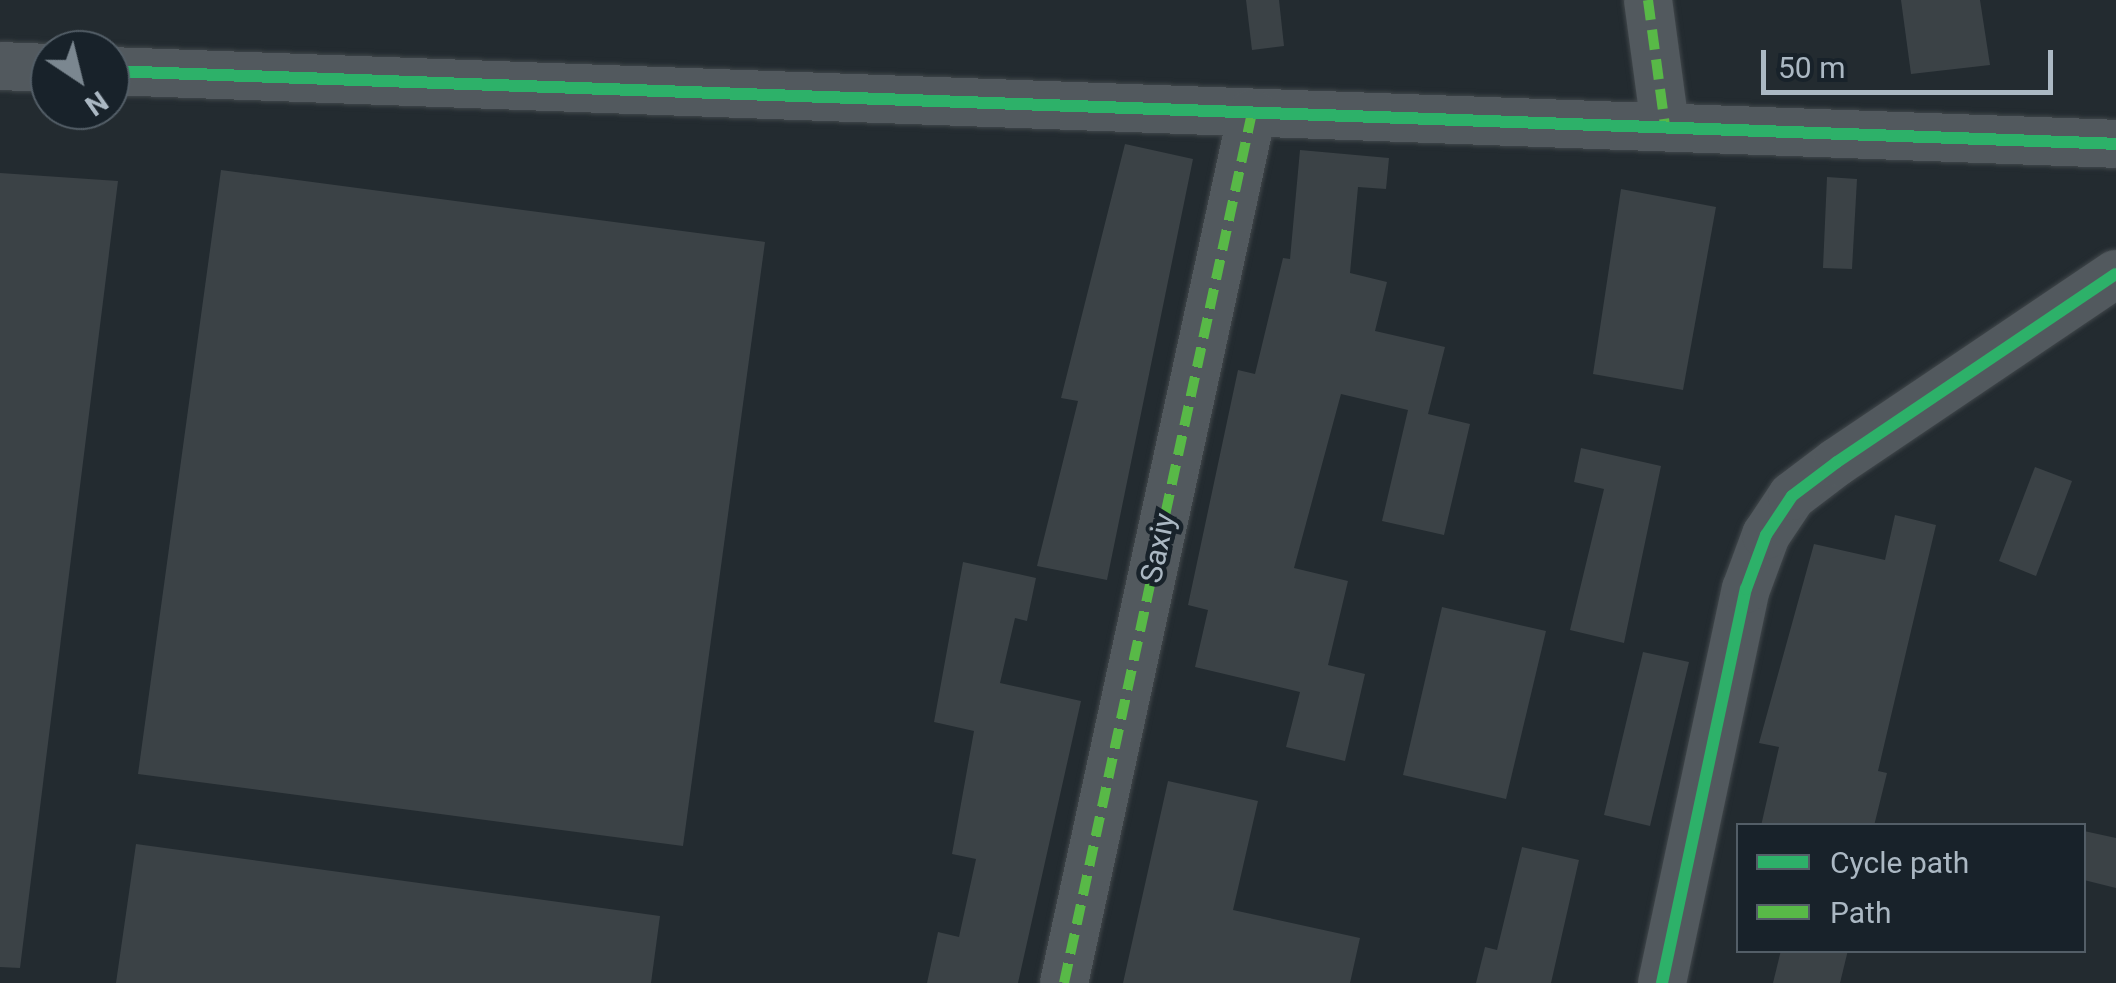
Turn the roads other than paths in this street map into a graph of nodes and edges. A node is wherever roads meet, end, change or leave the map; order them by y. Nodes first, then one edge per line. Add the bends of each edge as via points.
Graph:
1 (1648, 0) edge
2 (0, 66) edge
3 (30, 67) edge
4 (130, 71) edge
5 (1252, 114) junction
6 (1666, 126) junction
7 (2116, 144) edge
8 (2116, 274) edge
9 (1064, 983) edge
10 (1662, 983) edge

1 - 6 street
2 - 3 street
4 - 5 street
5 - 6 street
5 - 9 street, Saxiy
6 - 7 street
8 - 10 street via 1837,462 1792,496 1766,535 1746,590

